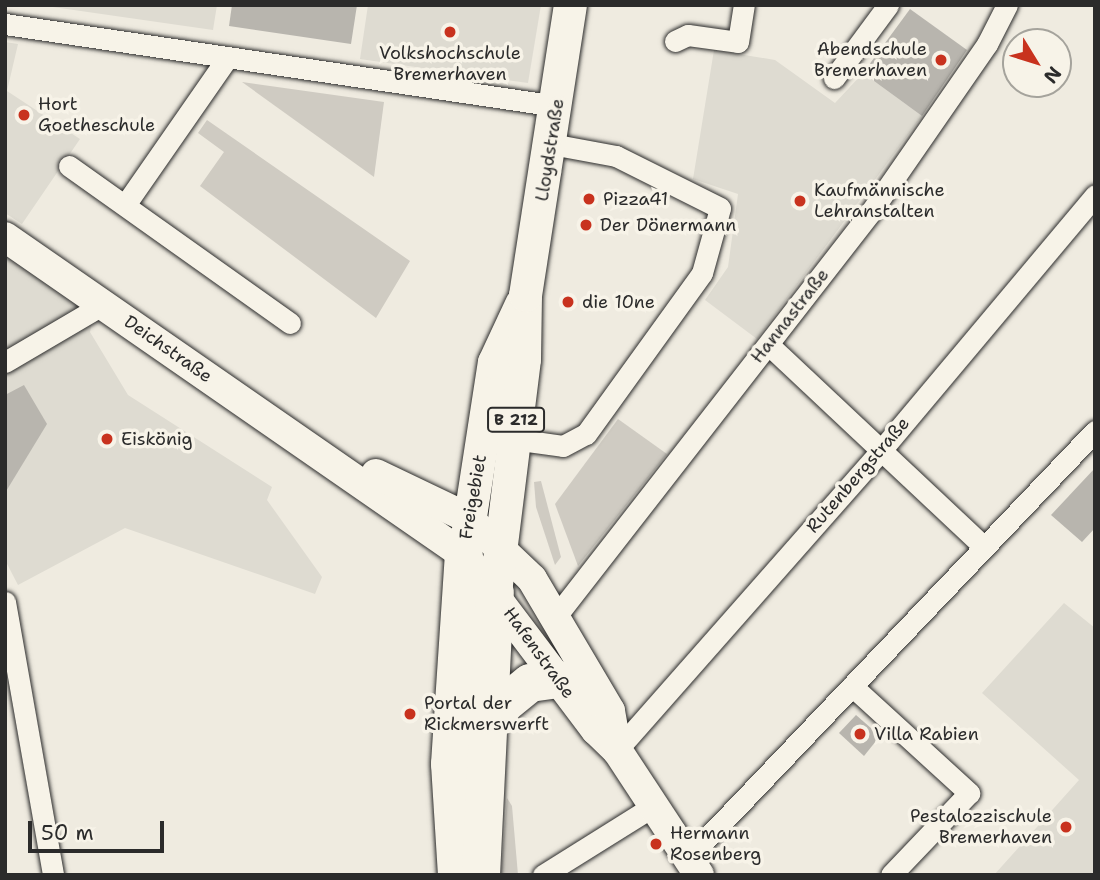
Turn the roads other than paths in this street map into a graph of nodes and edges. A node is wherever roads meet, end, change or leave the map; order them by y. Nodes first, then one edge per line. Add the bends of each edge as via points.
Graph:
1 (570, 5) edge
2 (744, 5) edge
3 (888, 5) edge
4 (1007, 5) edge
5 (5, 24) edge
6 (675, 41) dead end
7 (228, 57) junction
8 (834, 78) dead end
9 (557, 106) junction
10 (551, 144) junction
11 (69, 166) dead end
12 (1095, 195) edge
13 (125, 205) junction
14 (5, 237) edge
15 (104, 304) junction
16 (290, 323) dead end
17 (769, 345) junction
18 (5, 362) edge
19 (1095, 431) edge
20 (498, 439) junction
21 (883, 448) junction
22 (466, 536) junction
23 (501, 545) junction
24 (984, 547) junction
25 (495, 592) junction
26 (5, 602) edge
27 (557, 615) junction
28 (557, 680) junction
29 (852, 686) junction
30 (487, 718) junction
31 (617, 750) junction
32 (656, 805) junction
33 (694, 866) edge
34 (53, 875) edge
35 (457, 875) edge
36 (481, 875) edge
37 (543, 875) edge
38 (891, 875) edge

1 - 9 main road, Lloydstraße / B 212
2 - 6 street via 738,42 688,35
3 - 8 street
4 - 17 street, Hannastraße via 987,44 870,213
5 - 7 street
7 - 9 street
7 - 13 street
9 - 10 main road, Lloydstraße / B 212
10 - 20 main road, Lloydstraße / B 212 via 525,295 494,362
10 - 20 street via 616,156 720,208 702,273 586,434 563,446
11 - 13 street
12 - 21 street, Rutenbergstraße
13 - 16 street
14 - 15 main road, Deichstraße
15 - 18 street
15 - 22 main road, Deichstraße via 332,461
17 - 21 street
17 - 27 street, Hannastraße
19 - 24 street
20 - 22 main road, Freigebiet / B 212
20 - 23 main road, Lloydstraße / B 212
21 - 24 street
21 - 31 street, Rutenbergstraße
22 - 23 main road, Deichstraße
22 - 25 main road, Hafenstraße
22 - 35 highway via 450,764
23 - 25 main road, B 212
23 - 27 main road, Hafenstraße
24 - 29 street
25 - 28 main road, Hafenstraße
25 - 30 highway
26 - 34 street
27 - 31 main road, Hafenstraße via 610,711
28 - 30 highway via 530,682
28 - 31 main road, Hafenstraße
29 - 33 street
29 - 38 street via 969,793
30 - 36 highway
31 - 32 main road, Hafenstraße
32 - 33 main road, Hafenstraße
32 - 37 street

